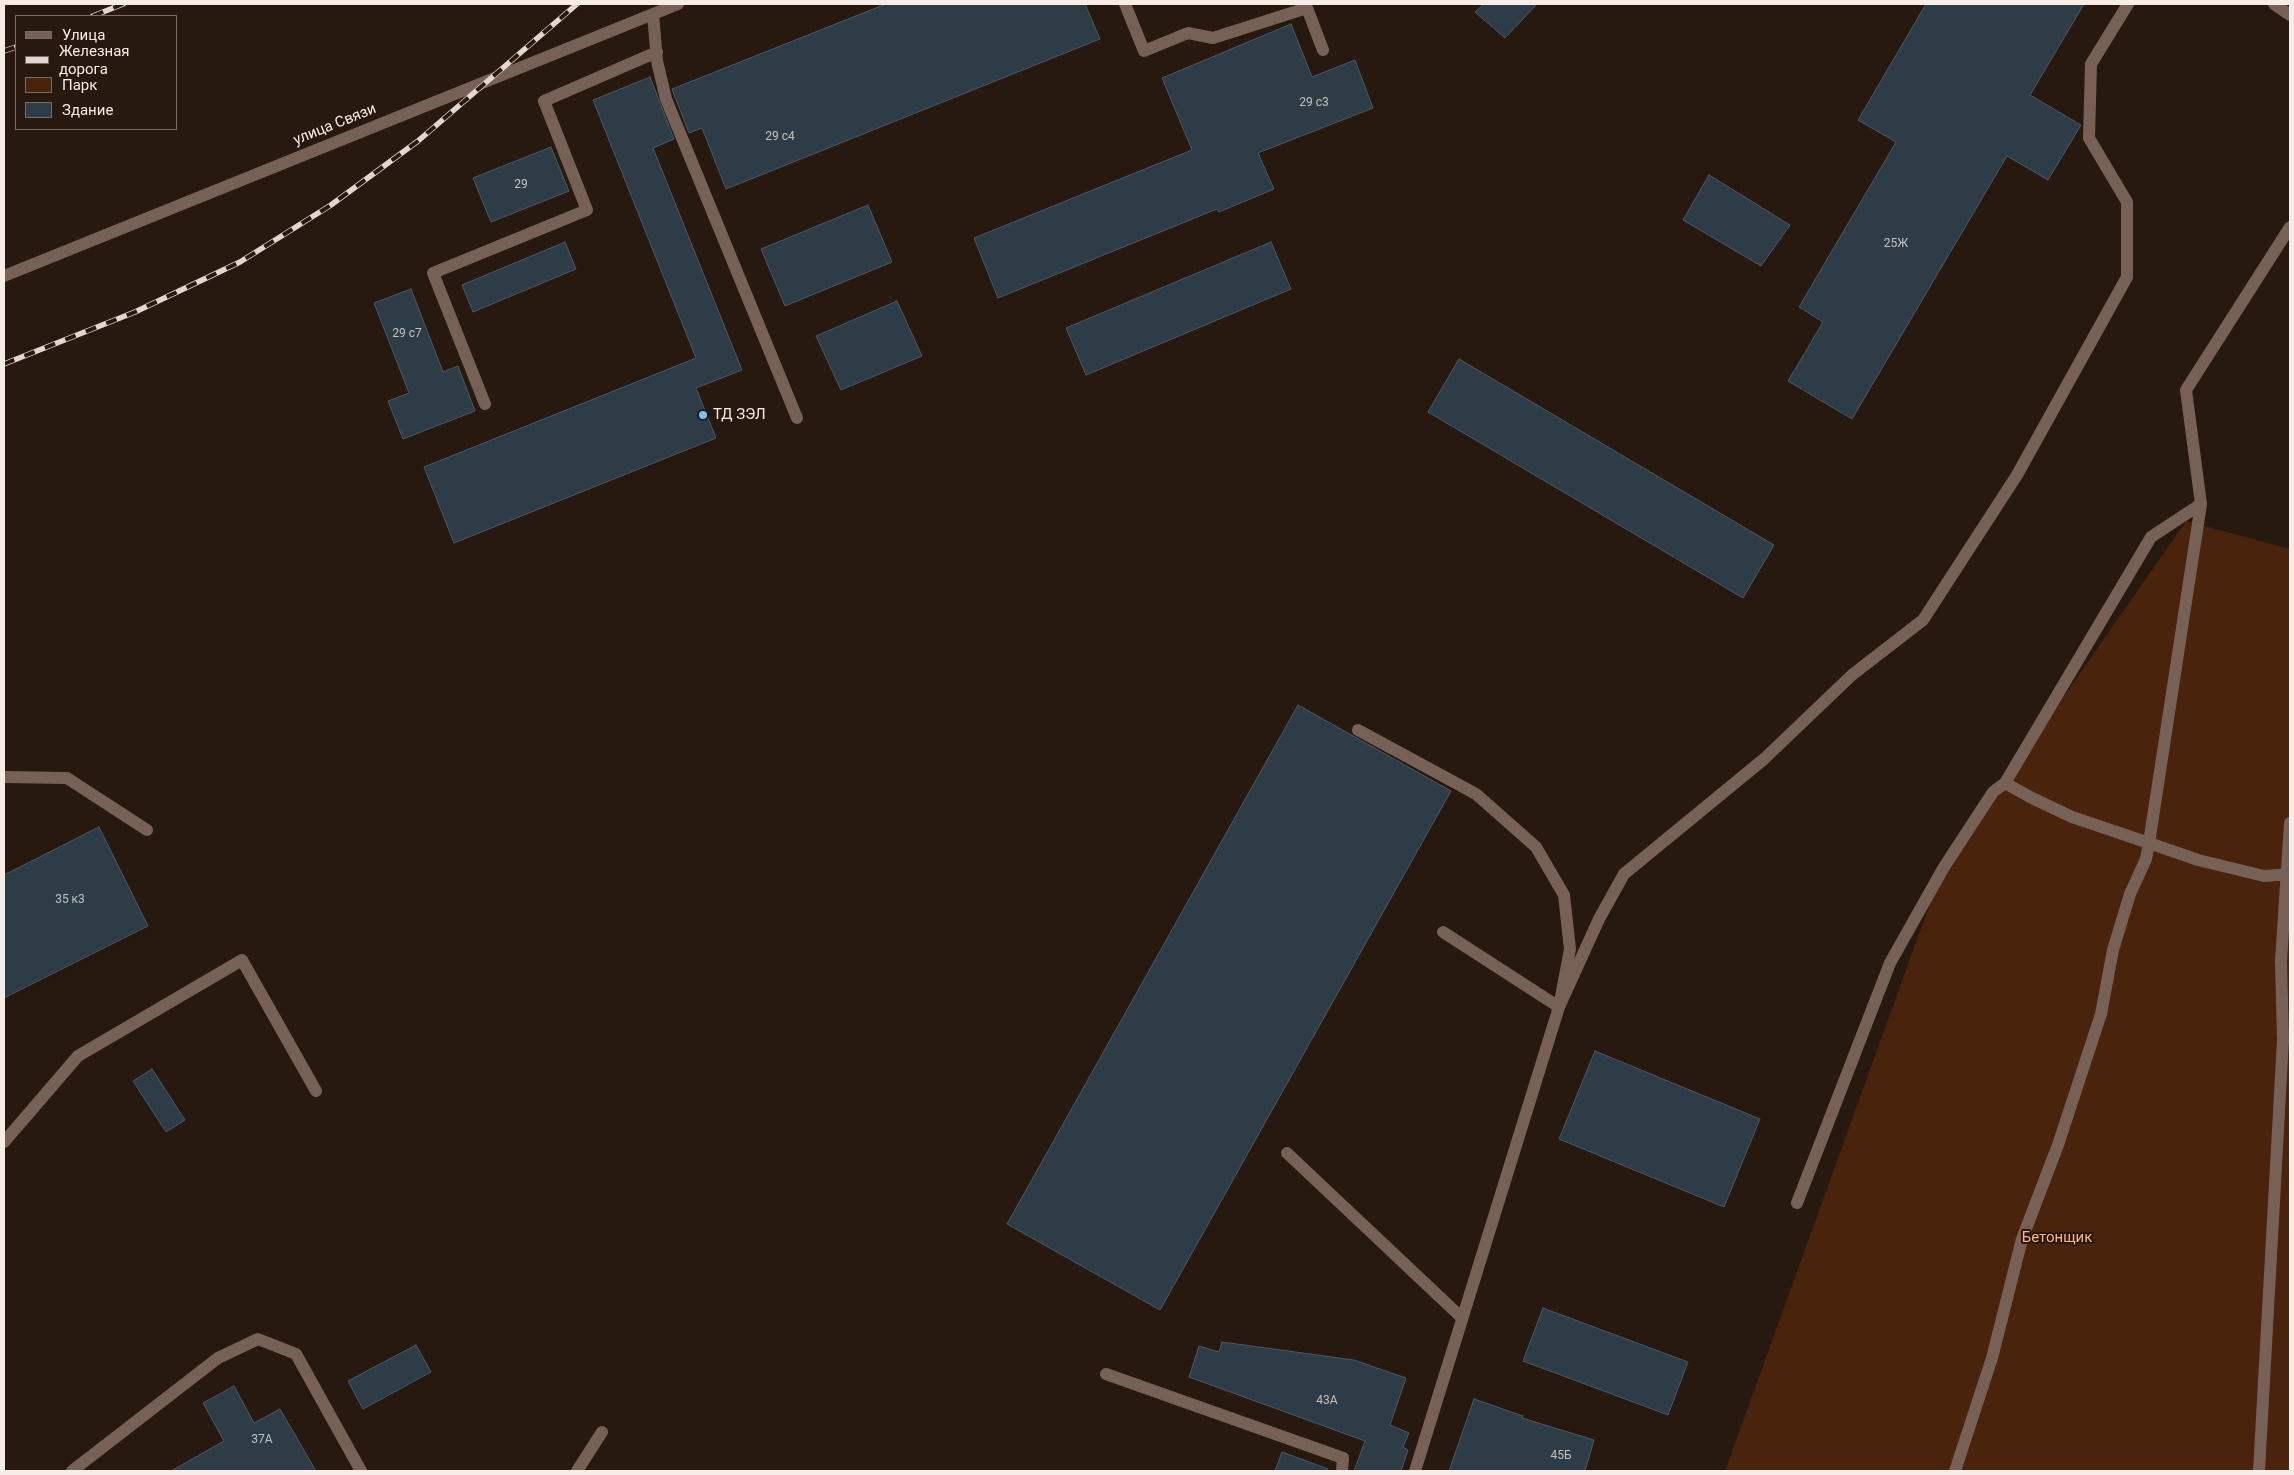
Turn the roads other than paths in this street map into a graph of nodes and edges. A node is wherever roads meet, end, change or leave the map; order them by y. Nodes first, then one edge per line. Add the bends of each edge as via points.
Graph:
1 (678, 4) edge
2 (1125, 4) edge
3 (2128, 4) edge
4 (2274, 4) edge
5 (653, 14) junction
6 (2290, 16) edge
7 (1323, 50) dead end
8 (657, 52) junction
9 (2290, 227) edge
10 (4, 276) edge
11 (485, 404) dead end
12 (798, 418) dead end
13 (2201, 504) junction
14 (1358, 730) dead end
15 (4, 777) edge
16 (2005, 783) junction
17 (2290, 823) edge
18 (148, 830) dead end
19 (2149, 843) junction
20 (2288, 874) edge
21 (1444, 932) dead end
22 (1559, 1007) junction
23 (316, 1091) dead end
24 (4, 1122) edge
25 (18, 1126) junction
26 (4, 1142) edge
27 (1287, 1153) dead end
28 (1797, 1203) dead end
29 (1462, 1317) junction
30 (1106, 1374) dead end
31 (602, 1432) dead end
32 (72, 1471) edge
33 (361, 1471) edge
34 (577, 1471) edge
35 (1342, 1471) edge
36 (1415, 1471) edge
37 (1955, 1471) edge
38 (2259, 1471) edge

1 - 5 street, улица Связи
2 - 7 street via 1144,51 1188,33 1213,38 1307,8
3 - 22 street via 2091,64 2089,138 2127,202 2127,277 2017,475 1923,620 1852,675 1764,760 1624,874 1599,919
4 - 6 street
5 - 8 street
5 - 10 street, улица Связи
8 - 11 street via 544,101 587,210 433,273
8 - 12 street via 666,99
9 - 13 street via 2186,390
13 - 16 street via 2152,537
13 - 19 street
14 - 22 street via 1476,794 1536,847 1564,895 1570,949
15 - 18 street via 67,778
16 - 19 street via 2072,817
16 - 28 street via 1993,792 1944,867 1890,963
17 - 20 street
19 - 20 street via 2198,860 2264,876
19 - 37 street via 2113,950 2101,1014 2022,1239 1992,1358
20 - 38 street via 2281,961 2283,1040
21 - 22 street
22 - 29 street
23 - 25 street via 242,960 78,1056
24 - 25 street
25 - 26 street
27 - 29 street
29 - 36 street
30 - 35 street via 1343,1458
31 - 34 street
32 - 33 street via 218,1358 258,1339 296,1354

